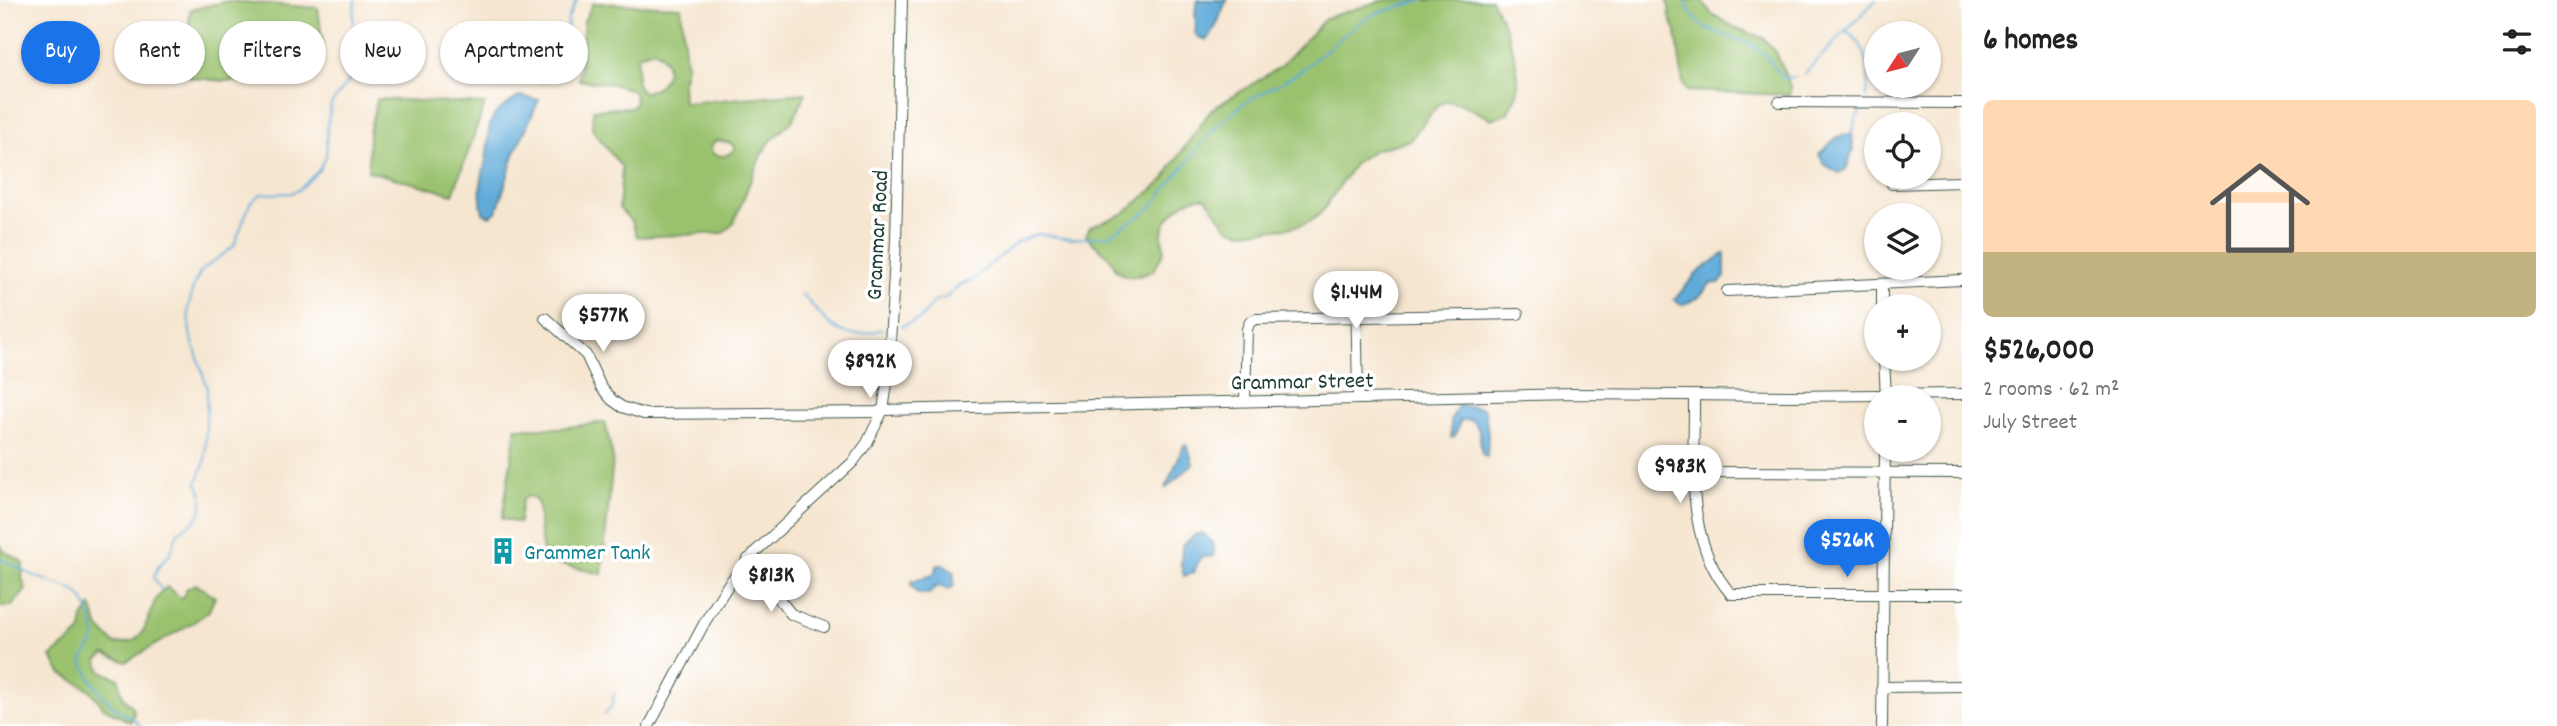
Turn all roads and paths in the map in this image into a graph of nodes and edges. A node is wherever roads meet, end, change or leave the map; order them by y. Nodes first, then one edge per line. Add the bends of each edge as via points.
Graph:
1 (902, 0) edge
2 (1779, 102) dead end
3 (1962, 103) edge
4 (1962, 182) edge
5 (1941, 183) edge
6 (1962, 280) edge
7 (1882, 284) junction
8 (1356, 286) dead end
9 (1727, 291) dead end
10 (1882, 294) edge
11 (1518, 314) dead end
12 (1356, 316) junction
13 (545, 318) dead end
14 (1962, 394) edge
15 (1941, 395) edge
16 (1694, 396) junction
17 (1864, 396) edge
18 (1358, 398) junction
19 (1245, 400) junction
20 (883, 410) junction
21 (1884, 462) edge
22 (1694, 472) junction
23 (1962, 473) edge
24 (1884, 474) junction
25 (748, 559) junction
26 (1962, 594) edge
27 (1882, 595) junction
28 (824, 627) dead end
29 (1962, 686) edge
30 (1882, 687) junction
31 (649, 726) edge
32 (1882, 726) edge

1 - 20 street, Grammar Road via 896,240
2 - 3 street
4 - 5 street
6 - 7 street
7 - 9 street
7 - 10 street
8 - 12 street
11 - 12 street
12 - 18 street
12 - 19 street via 1252,320 1246,335
13 - 20 street, Grammar Street via 586,355 612,400 644,414
14 - 15 street, Grammar Street
16 - 17 street, Grammar Street
16 - 18 street, Grammar Street
16 - 22 street
18 - 19 street, Grammar Street
19 - 20 street, Grammar Street
20 - 25 street, Grammar Road via 853,462
21 - 24 street
22 - 24 street
22 - 27 street via 1702,543 1731,594
23 - 24 street
24 - 27 street
25 - 28 street via 791,614
25 - 31 street, Grammar Road via 709,614
26 - 27 street
27 - 30 street
29 - 30 street
30 - 32 street

